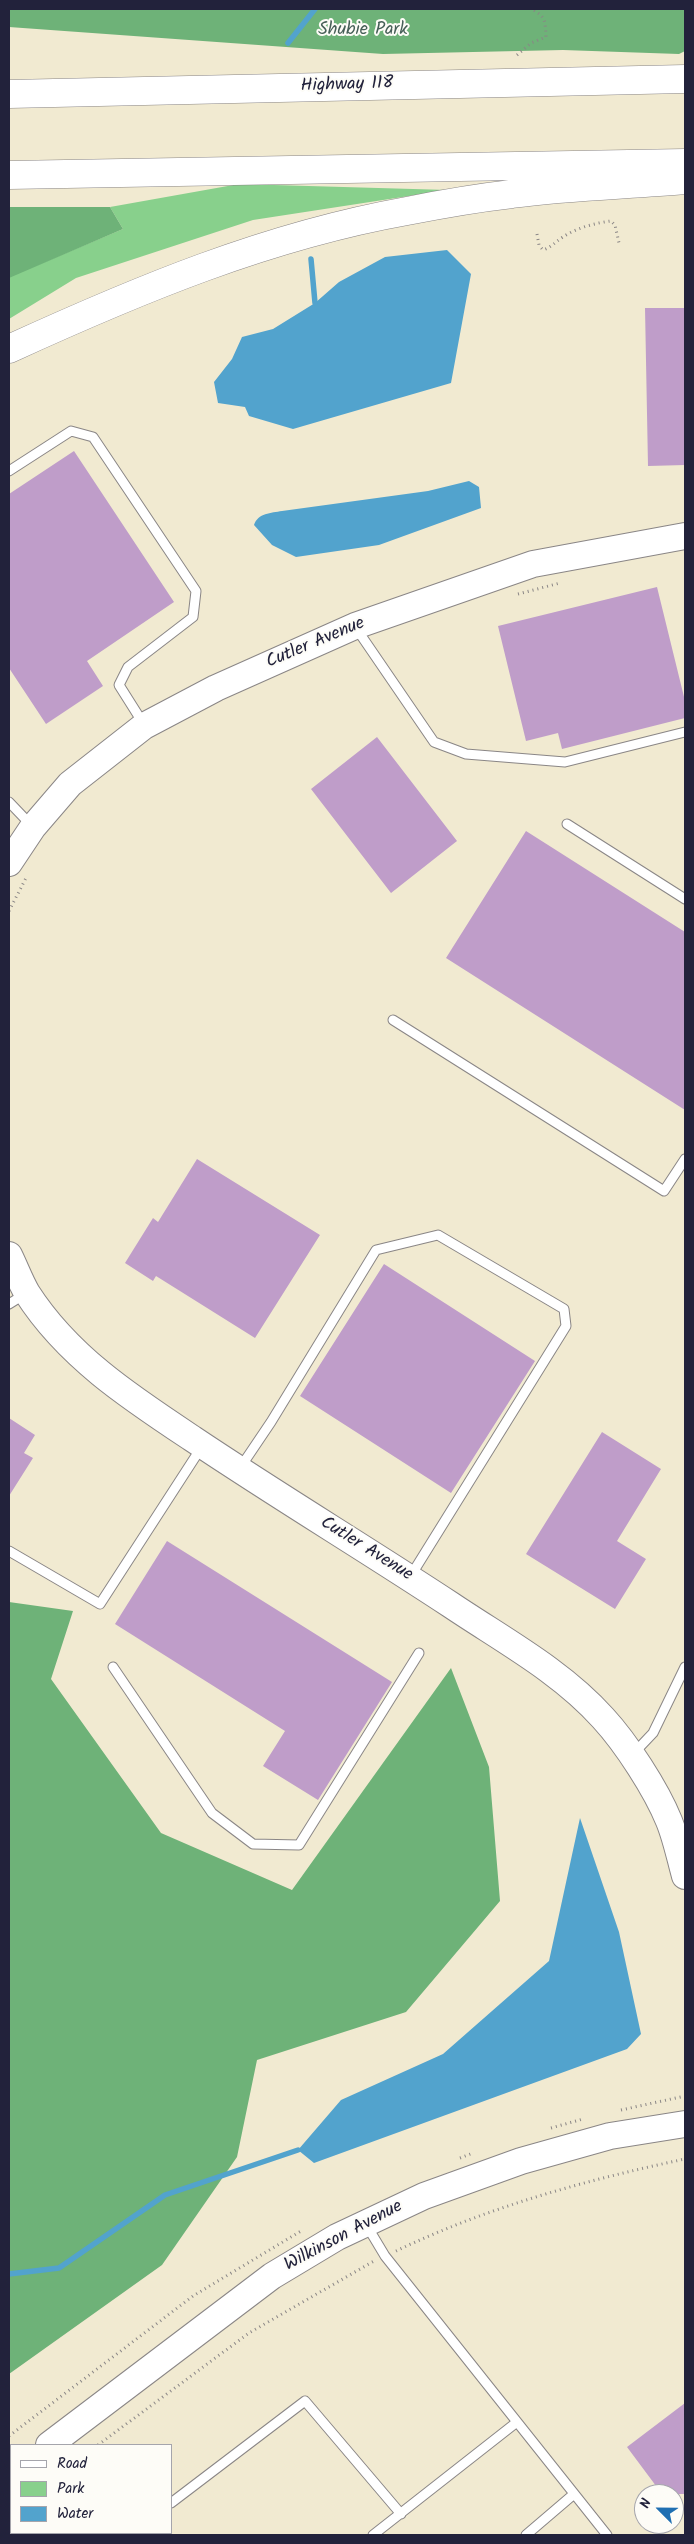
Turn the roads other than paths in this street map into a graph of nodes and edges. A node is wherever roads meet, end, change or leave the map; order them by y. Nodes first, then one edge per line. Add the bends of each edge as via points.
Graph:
1 (9, 76) edge
2 (685, 79) edge
3 (324, 87) junction
4 (9, 94) edge
5 (685, 163) edge
6 (9, 175) edge
7 (685, 180) edge
8 (9, 349) edge
9 (9, 471) edge
10 (685, 536) edge
11 (355, 626) junction
12 (144, 726) junction
13 (685, 732) edge
14 (9, 802) edge
15 (567, 824) dead end
16 (33, 827) junction
17 (18, 868) edge
18 (685, 899) edge
19 (393, 1020) dead end
20 (685, 1159) edge
21 (9, 1254) edge
22 (18, 1298) edge
23 (203, 1446) junction
24 (239, 1469) junction
25 (9, 1551) edge
26 (410, 1577) junction
27 (419, 1653) dead end
28 (685, 1666) edge
29 (112, 1667) dead end
30 (632, 1755) junction
31 (685, 1876) edge
32 (685, 2124) edge
33 (366, 2223) junction
34 (517, 2422) junction
35 (50, 2444) edge
36 (574, 2494) junction
37 (172, 2502) edge
38 (401, 2514) junction
39 (373, 2535) edge
40 (526, 2535) edge
41 (607, 2535) edge

1 - 3 highway
2 - 3 highway, Highway 118
3 - 4 highway, Highway 118
5 - 6 highway
7 - 8 highway via 513,193 406,211 300,235 195,268
9 - 12 lane via 71,431 93,437 196,591 193,617 128,667 119,685
10 - 11 street, Cutler Avenue via 533,564
11 - 12 street, Cutler Avenue via 216,688
11 - 13 lane via 434,742 466,754 565,762
12 - 16 street, Cutler Avenue via 70,784
14 - 16 lane
15 - 18 lane
16 - 17 street, Cutler Avenue
19 - 20 lane via 664,1191
21 - 22 street, Cutler Avenue
22 - 23 street, Cutler Avenue via 117,1388
23 - 24 street, Cutler Avenue
23 - 25 lane via 100,1604
24 - 26 street, Cutler Avenue
24 - 26 lane via 376,1250 438,1235 564,1310 566,1326
26 - 30 street, Cutler Avenue via 573,1688 603,1718
27 - 29 lane via 299,1845 254,1844 212,1813
28 - 30 lane via 653,1733
30 - 31 street, Cutler Avenue via 669,1821
32 - 33 street, Wilkinson Avenue via 610,2136 521,2161 424,2196
33 - 34 lane via 385,2256
33 - 35 street, Wilkinson Avenue via 272,2276
34 - 36 lane
34 - 38 lane
36 - 40 lane
36 - 41 lane
37 - 38 lane via 305,2401
38 - 39 lane

